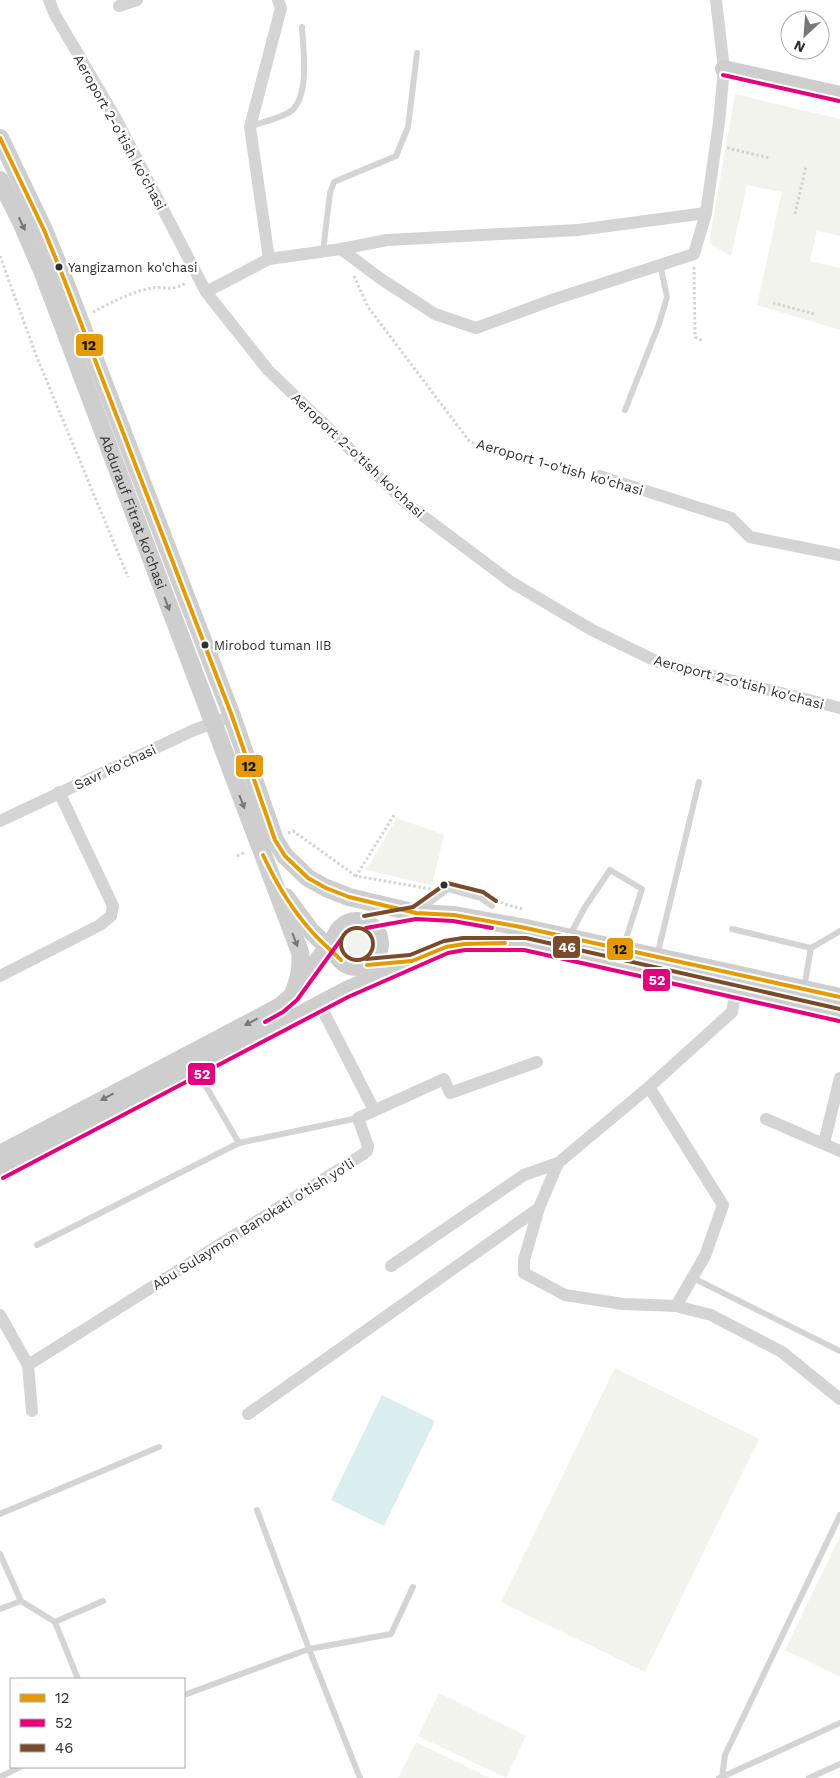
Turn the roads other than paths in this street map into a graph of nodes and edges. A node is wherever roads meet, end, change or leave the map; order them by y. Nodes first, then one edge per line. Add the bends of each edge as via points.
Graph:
1 (49, 0) edge
2 (137, 0) edge
3 (278, 0) edge
4 (716, 0) edge
5 (119, 6) dead end
6 (302, 27) dead end
7 (417, 53) dead end
8 (724, 69) junction
9 (840, 95) edge
10 (250, 127) junction
11 (0, 138) edge
12 (0, 180) edge
13 (706, 213) junction
14 (342, 249) junction
15 (323, 251) junction
16 (269, 258) junction
17 (660, 264) junction
18 (206, 292) junction
19 (625, 410) dead end
20 (598, 476) road end
21 (840, 555) edge
22 (840, 708) edge
23 (232, 716) junction
24 (213, 724) junction
25 (699, 782) dead end
26 (59, 792) junction
27 (0, 821) edge
28 (259, 846) junction
29 (336, 892) junction
30 (492, 906) dead end
31 (416, 913) junction
32 (365, 922) junction
33 (732, 929) dead end
34 (840, 931) edge
35 (569, 937) junction
36 (332, 940) junction
37 (811, 948) junction
38 (622, 949) junction
39 (657, 957) junction
40 (412, 961) junction
41 (367, 965) junction
42 (739, 975) junction
43 (0, 976) edge
44 (804, 989) junction
45 (345, 992) junction
46 (736, 992) junction
47 (292, 996) junction
48 (840, 997) edge
49 (320, 1005) junction
50 (840, 1015) edge
51 (537, 1062) dead end
52 (197, 1070) junction
53 (840, 1078) edge
54 (649, 1087) junction
55 (374, 1110) junction
56 (358, 1118) junction
57 (766, 1119) dead end
58 (239, 1143) junction
59 (824, 1143) junction
60 (840, 1151) edge
61 (0, 1154) edge
62 (558, 1162) junction
63 (0, 1172) edge
64 (539, 1208) junction
65 (37, 1245) dead end
66 (390, 1266) dead end
67 (693, 1278) junction
68 (676, 1306) junction
69 (0, 1315) edge
70 (840, 1350) edge
71 (28, 1365) junction
72 (840, 1399) edge
73 (32, 1411) dead end
74 (248, 1414) dead end
75 (159, 1448) dead end
76 (257, 1510) dead end
77 (0, 1514) edge
78 (840, 1515) edge
79 (0, 1554) edge
80 (413, 1587) dead end
81 (103, 1600) dead end
82 (21, 1601) junction
83 (0, 1610) edge
84 (55, 1622) junction
85 (309, 1649) junction
86 (78, 1678) edge
87 (185, 1695) edge
88 (840, 1723) edge
89 (840, 1764) edge
90 (18, 1768) edge
91 (0, 1777) edge
92 (720, 1777) edge
93 (360, 1778) edge
94 (809, 1778) edge

1 - 18 street, Aeroport 2-o'tish ko'chasi via 115,117
2 - 5 street
3 - 10 street via 281,8
4 - 8 street
6 - 10 lane via 304,84 298,104 290,113
7 - 15 lane via 408,127 396,156 334,182
8 - 9 main road
8 - 13 street
10 - 16 street
11 - 23 main road, Abdurauf Fitrat ko'chasi via 44,230
12 -> 24 main road, Abdurauf Fitrat ko'chasi via 43,273
13 - 14 street via 578,230 387,240
13 - 17 street via 694,254
14 - 15 street
14 - 17 street via 435,314 476,328
15 - 16 street
16 - 18 street
17 - 19 lane via 667,297
18 - 22 street, Aeroport 2-o'tish ko'chasi via 268,370 407,504 510,582 592,630 658,662
20 - 21 street, Aeroport 1-o'tish ko'chasi via 731,518 750,537
23 - 24 street, Savr ko'chasi
23 - 29 main road, Abdurauf Fitrat ko'chasi via 275,840 300,871
24 - 26 street, Savr ko'chasi
24 -> 28 main road, Abdurauf Fitrat ko'chasi
25 - 39 lane
26 - 27 street, Savr ko'chasi
26 - 43 street via 113,906 111,916 100,925
28 - 36 main road, Abdurauf Fitrat ko'chasi via 295,912 311,931
28 -> 47 main road, Abdurauf Fitrat ko'chasi via 300,952 300,974
29 - 31 main road
29 - 32 main road
30 - 31 lane via 481,898 448,889
31 - 32 main road
31 - 35 main road via 454,915
32 - 36 main road via 352,922 340,928
32 - 41 main road via 376,930 380,943 377,956
33 - 37 lane
34 - 37 lane
35 - 38 main road
35 - 38 lane via 610,870 642,889
36 - 41 main road, Abdurauf Fitrat ko'chasi via 341,960 353,966
36 - 47 main road
37 - 44 lane
38 - 39 main road
39 - 42 main road
40 - 41 main road
40 - 45 main road
40 - 46 main road via 446,947 464,944 525,944
41 - 45 main road
42 - 44 main road
42 - 46 street
44 - 48 main road
45 - 49 main road
46 - 50 main road
46 - 54 street via 732,1012
47 -> 61 main road via 279,1007
49 - 52 main road
49 - 55 street
51 - 55 street via 450,1092 444,1079
52 - 58 lane
52 - 63 main road
53 - 59 street
54 - 62 street
54 - 67 street via 723,1206 705,1256
55 - 56 street
56 - 58 lane
56 - 71 street, Abu Sulaymon Banokati o'tish yo'li via 368,1146 362,1155
57 - 59 street
58 - 65 lane
59 - 60 street
62 - 64 street
62 - 66 street via 524,1175
64 - 68 street via 524,1260 524,1273 564,1295 623,1304
64 - 74 street
67 - 68 street
67 - 70 lane
68 - 72 street via 711,1315 782,1352
69 - 71 street
71 - 73 street
75 - 77 lane
76 - 85 lane
78 - 92 lane via 725,1755
79 - 82 lane
80 - 85 lane via 391,1634
81 - 84 lane
82 - 83 lane
82 - 84 lane
84 - 86 lane
85 - 87 lane
85 - 93 lane
88 - 92 lane
89 - 94 lane
90 - 91 lane

